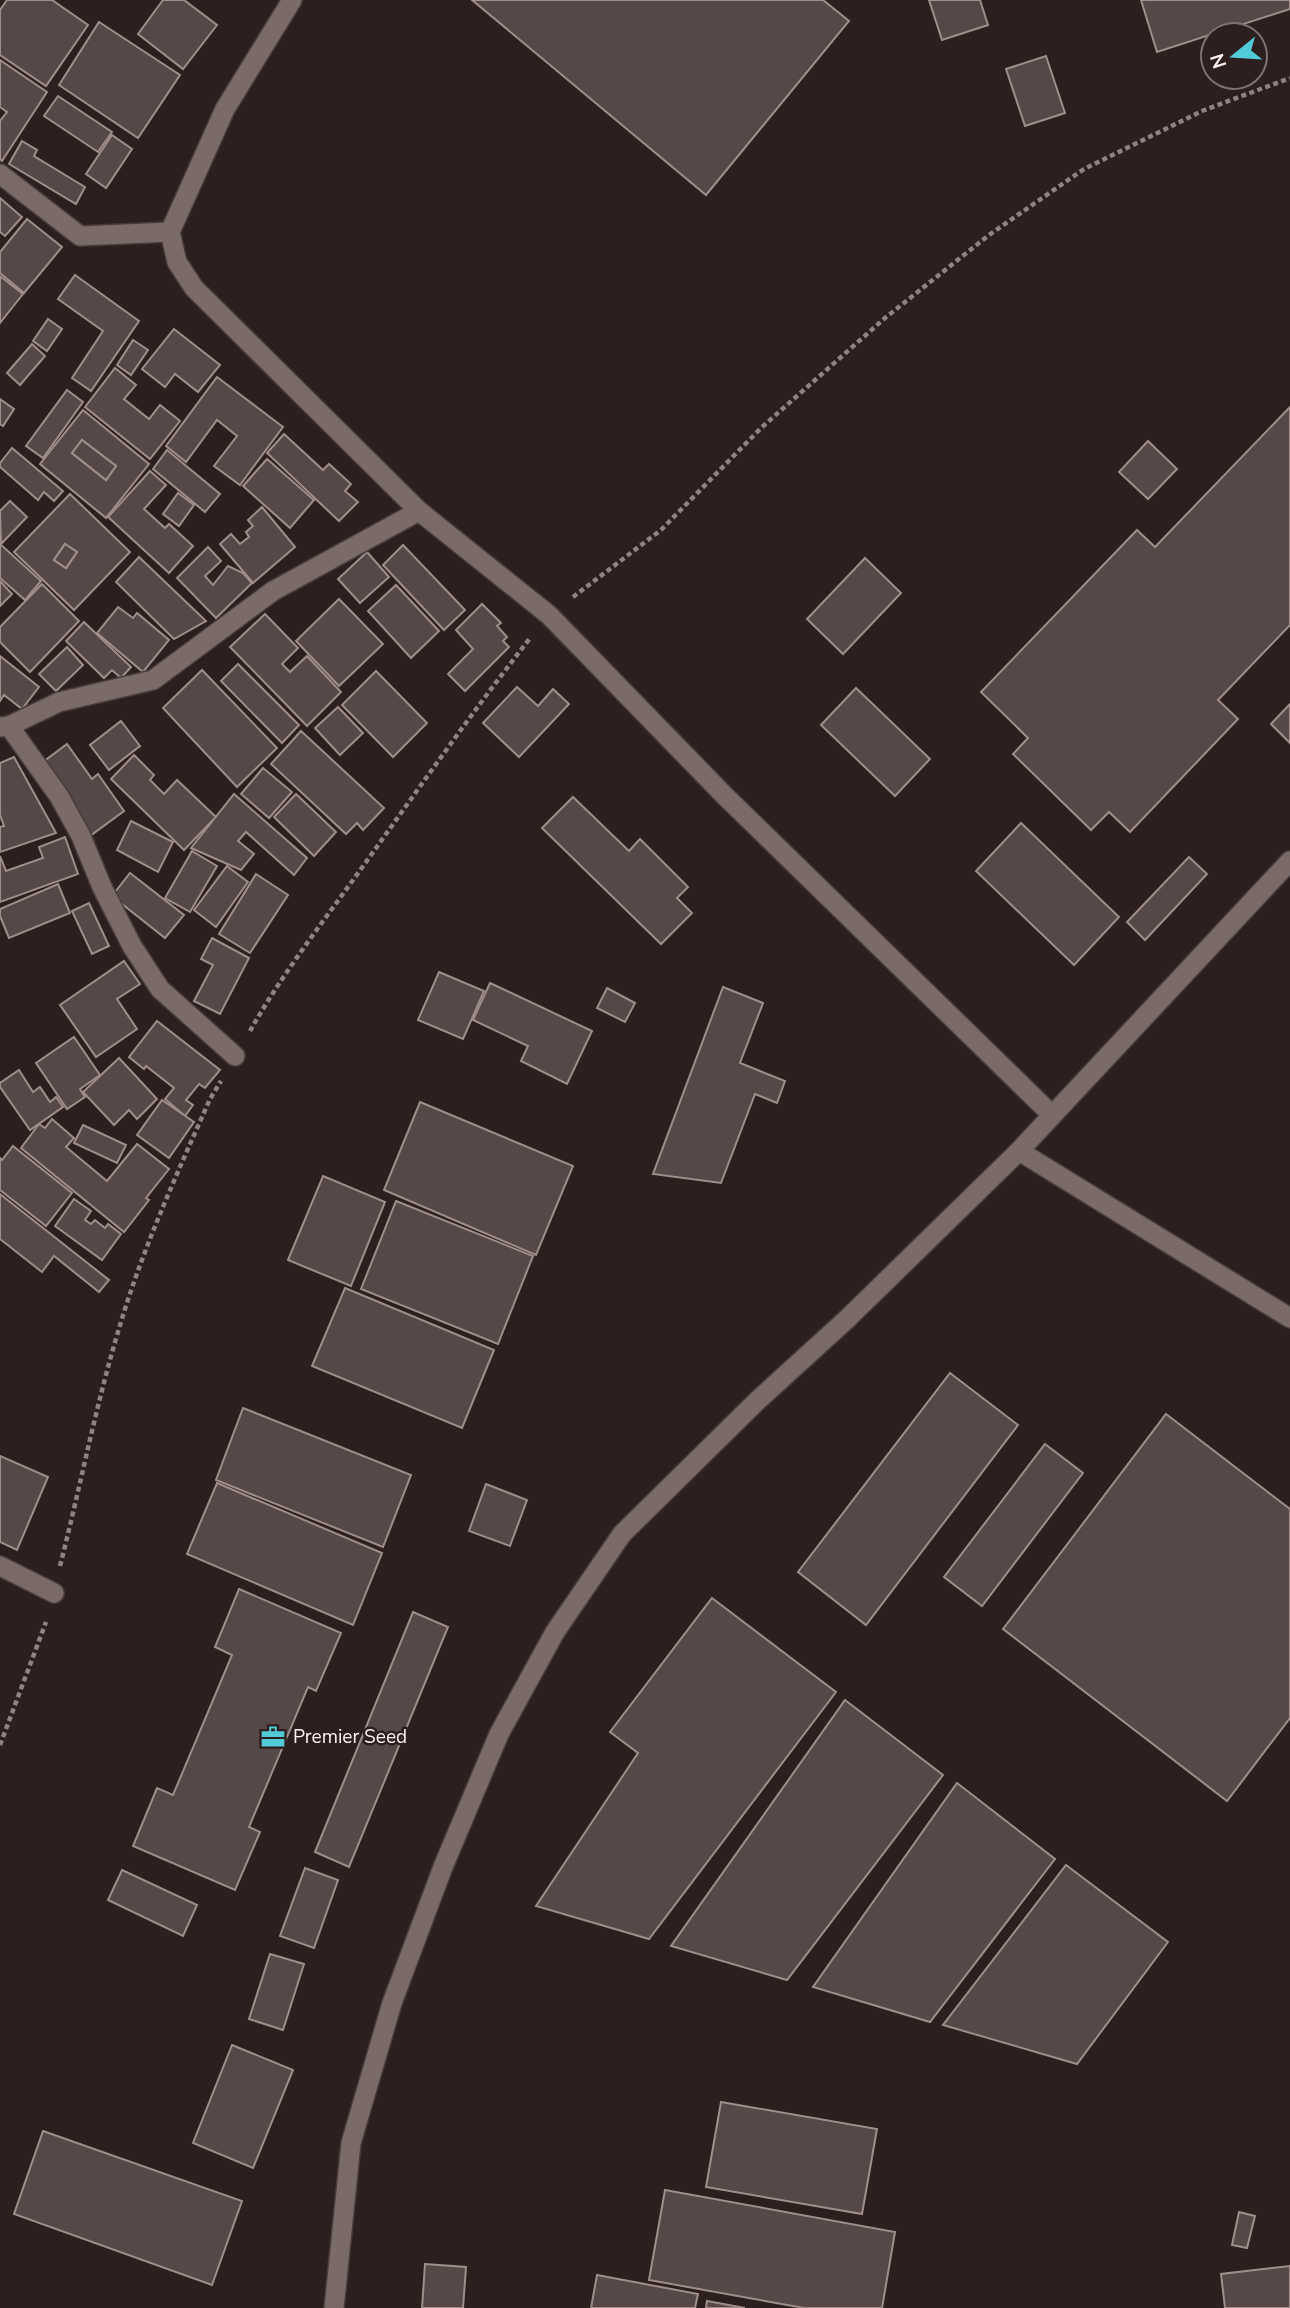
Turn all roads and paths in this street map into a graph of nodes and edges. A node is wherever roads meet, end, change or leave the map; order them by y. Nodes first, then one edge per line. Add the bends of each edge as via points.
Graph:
1 (292, 0) edge
2 (1290, 78) edge
3 (0, 174) edge
4 (170, 232) junction
5 (419, 512) junction
6 (548, 615) junction
7 (4, 727) edge
8 (1290, 861) edge
9 (235, 1056) junction
10 (1051, 1115) junction
11 (1020, 1151) junction
12 (1290, 1318) edge
13 (0, 1566) edge
14 (54, 1593) junction
15 (0, 1745) edge
16 (334, 2308) edge

1 - 4 street via 225,109
2 - 6 path via 1202,111 1084,169 989,234 761,428 661,530
3 - 4 street via 80,236
4 - 5 street via 177,262 194,288
5 - 6 street
5 - 7 street via 273,591 153,680 59,702
6 - 9 path via 485,695 263,1007
6 - 10 street via 724,795
7 - 9 street via 59,796 132,946 160,989
8 - 10 street
9 - 14 path via 210,1099 157,1218 118,1330
10 - 11 street
11 - 12 street
11 - 16 street via 622,1534 555,1632 499,1734 392,2003 351,2143
13 - 14 street
14 - 15 path

